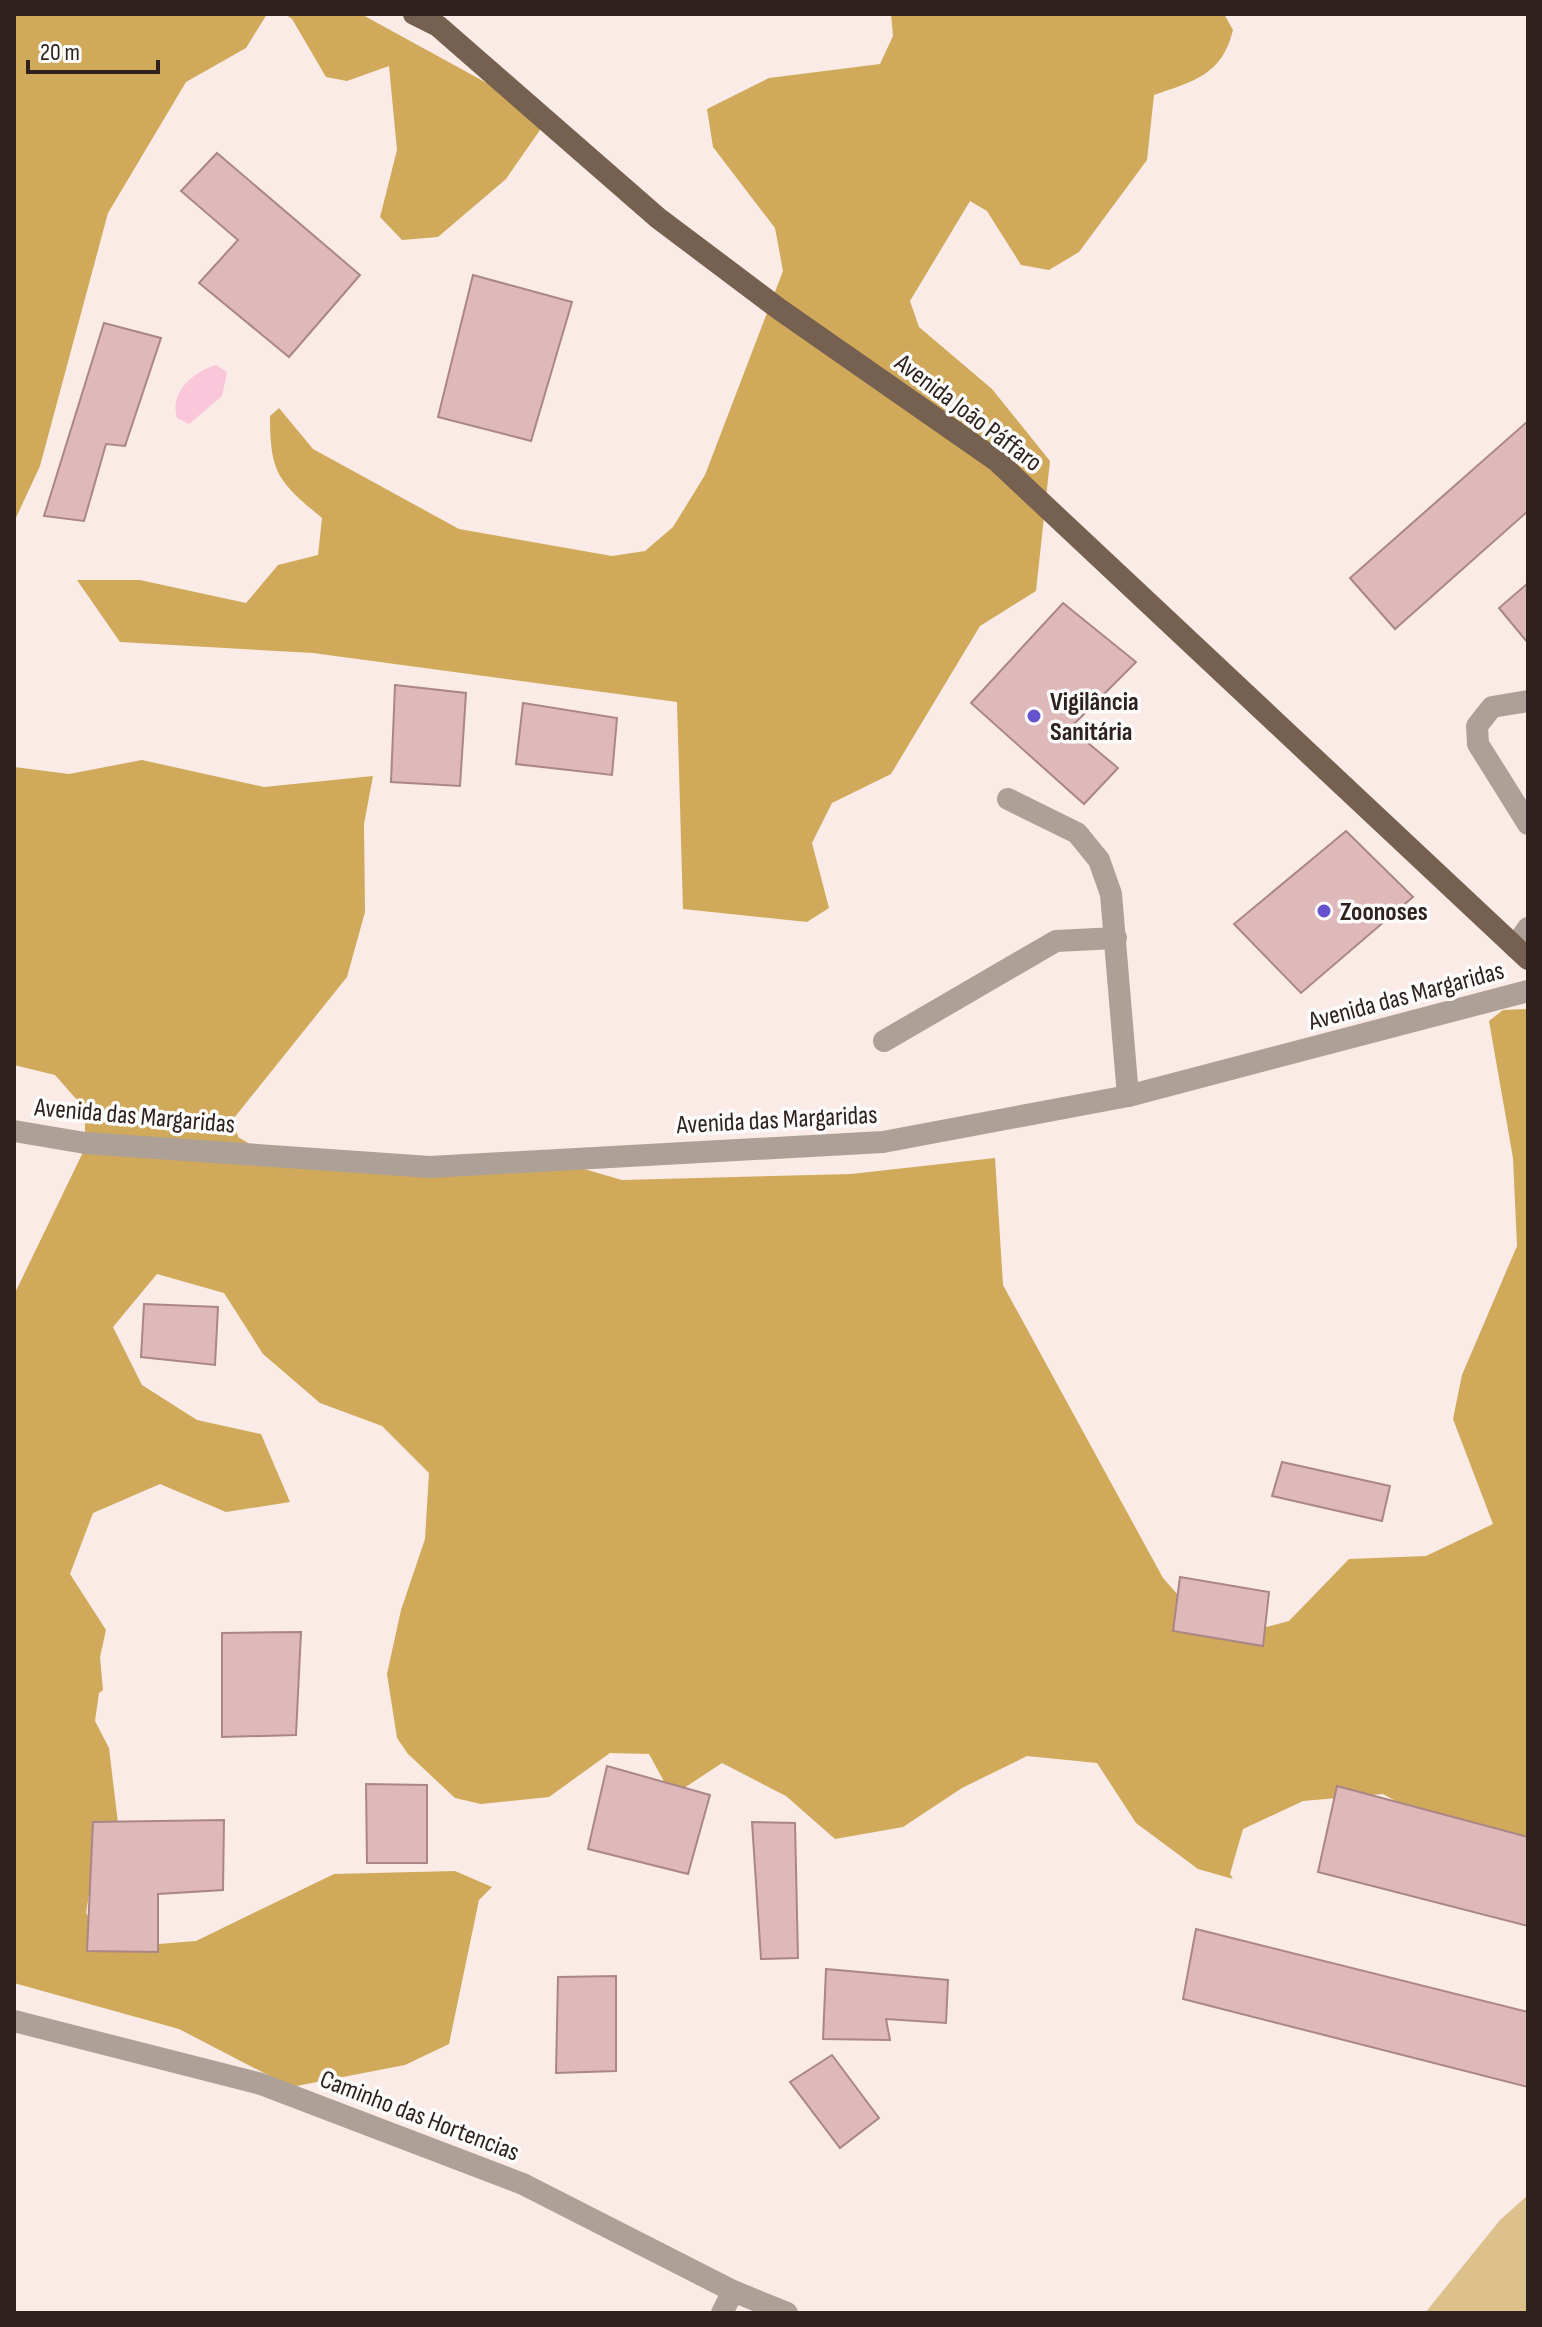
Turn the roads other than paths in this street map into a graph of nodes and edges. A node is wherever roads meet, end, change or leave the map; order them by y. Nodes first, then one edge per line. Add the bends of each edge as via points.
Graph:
1 (414, 14) edge
2 (1528, 701) edge
3 (1008, 799) dead end
4 (1528, 824) edge
5 (1116, 938) junction
6 (1524, 945) edge
7 (1528, 991) edge
8 (884, 1041) dead end
9 (1128, 1096) junction
10 (14, 1131) edge
11 (14, 2021) edge
12 (733, 2291) junction
13 (722, 2313) edge
14 (787, 2313) edge

1 - 6 main road, Avenida João Páffaro via 438,26 658,218 997,461
2 - 4 street via 1492,707 1477,726 1478,744
3 - 5 street via 1077,833 1099,860 1111,894
5 - 8 street via 1056,941
5 - 9 street
7 - 9 street, Avenida das Margaridas
9 - 10 street, Avenida das Margaridas via 883,1142 430,1167 85,1143
11 - 12 street, Caminho das Hortencias via 276,2090 523,2184
12 - 13 street
12 - 14 street, Caminho das Hortencias

